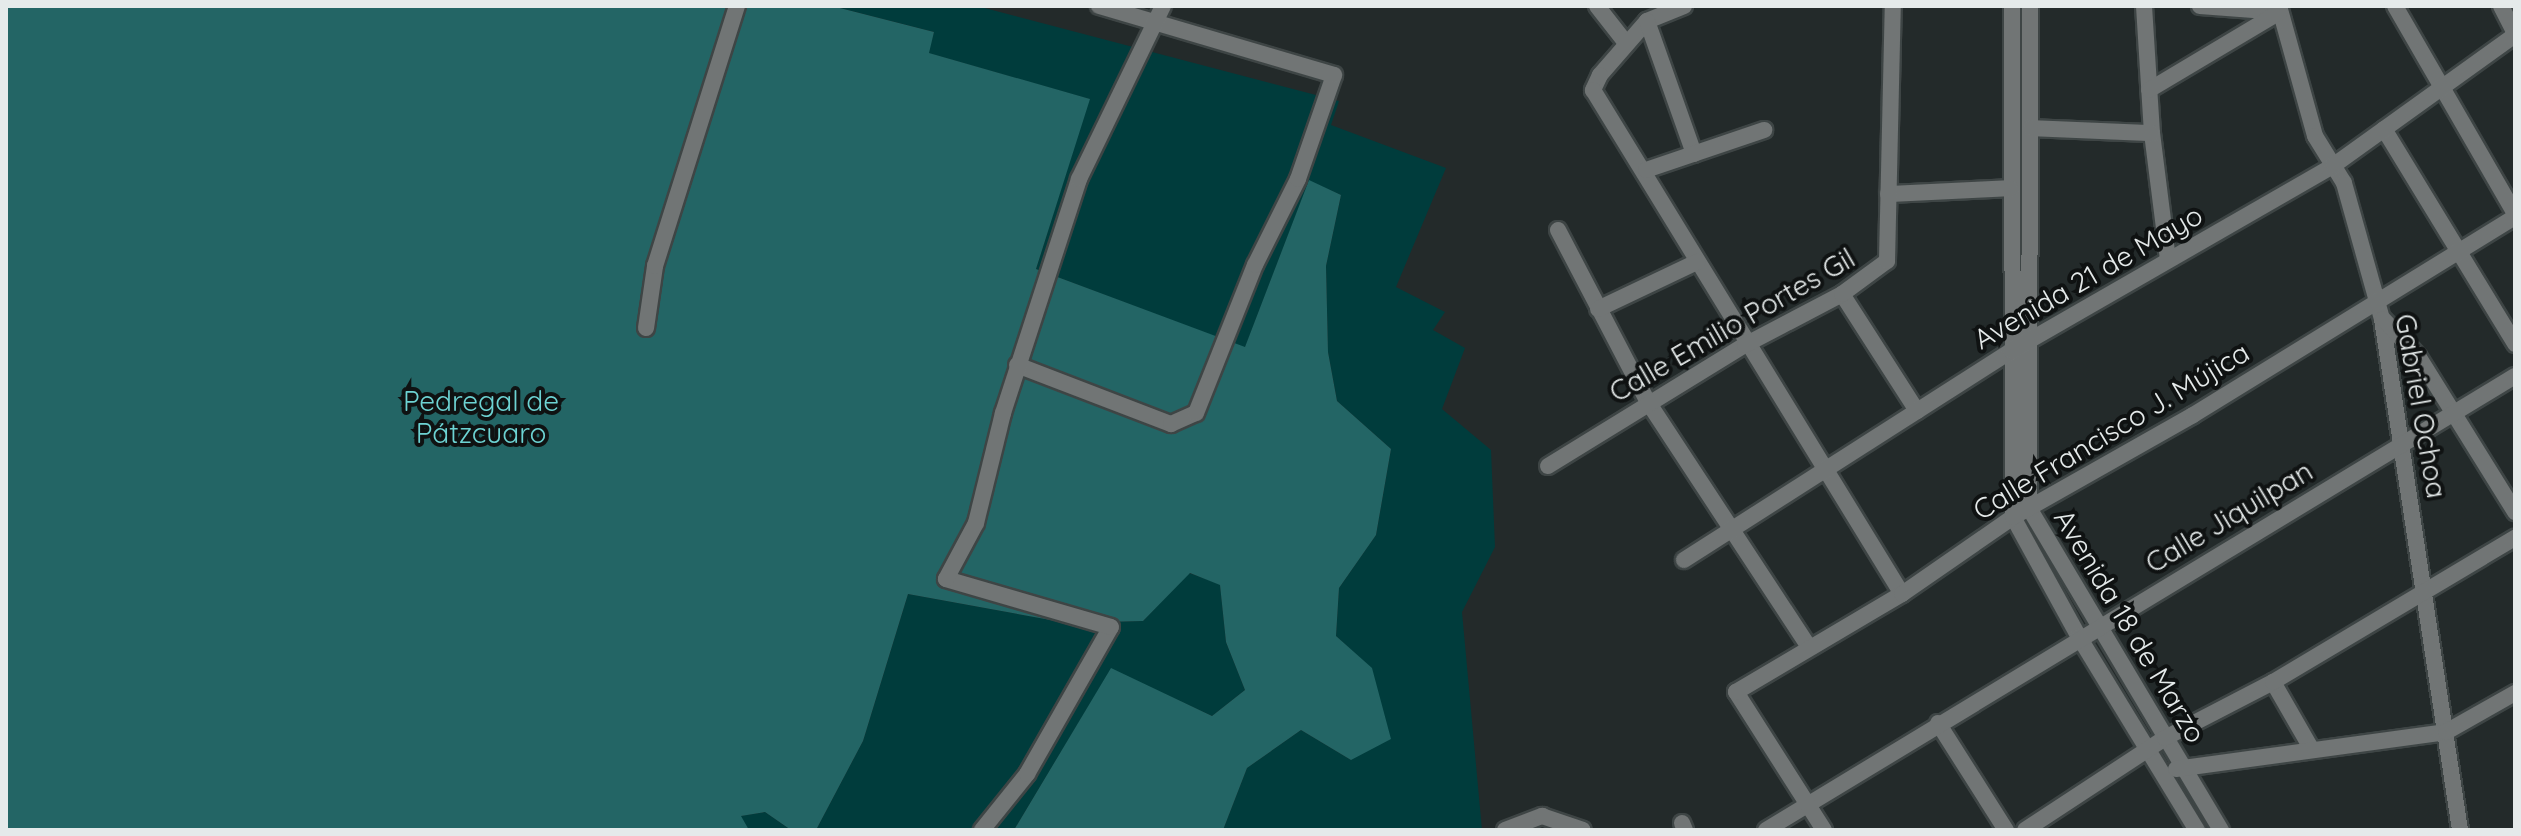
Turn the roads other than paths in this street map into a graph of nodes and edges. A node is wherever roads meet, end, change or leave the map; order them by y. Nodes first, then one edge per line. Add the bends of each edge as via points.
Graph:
1 (737, 6) edge
2 (1099, 6) edge
3 (1597, 6) edge
4 (1684, 6) edge
5 (1893, 6) edge
6 (2012, 6) edge
7 (2030, 6) edge
8 (2144, 6) edge
9 (2200, 6) edge
10 (2395, 6) edge
11 (2501, 6) edge
12 (2280, 9) edge
13 (1159, 13) edge
14 (1647, 21) junction
15 (2515, 34) edge
16 (1626, 43) junction
17 (2149, 90) junction
18 (2441, 91) junction
19 (2031, 128) junction
20 (2384, 129) junction
21 (1764, 130) dead end
22 (2152, 133) junction
23 (1694, 154) junction
24 (2334, 165) junction
25 (1646, 170) junction
26 (2010, 188) junction
27 (1888, 194) junction
28 (2010, 212) junction
29 (2030, 213) junction
30 (2515, 216) edge
31 (1558, 230) dead end
32 (2460, 253) junction
33 (2168, 260) junction
34 (1697, 262) junction
35 (1842, 294) junction
36 (2376, 300) junction
37 (1598, 309) junction
38 (2382, 319) junction
39 (646, 328) dead end
40 (2030, 343) junction
41 (2515, 344) edge
42 (1745, 345) junction
43 (2011, 351) junction
44 (1017, 365) junction
45 (2515, 376) edge
46 (1648, 402) junction
47 (1917, 411) junction
48 (2454, 414) junction
49 (2402, 443) junction
50 (1548, 466) dead end
51 (1825, 469) junction
52 (2029, 508) junction
53 (2515, 512) edge
54 (2013, 517) junction
55 (1733, 528) junction
56 (2515, 538) edge
57 (1684, 560) dead end
58 (2424, 589) junction
59 (1902, 594) junction
60 (2098, 626) junction
61 (2079, 637) junction
62 (1809, 647) junction
63 (2273, 682) junction
64 (2515, 693) edge
65 (1938, 723) junction
66 (2446, 732) junction
67 (2165, 738) junction
68 (2311, 748) junction
69 (2150, 751) junction
70 (2184, 768) junction
71 (2163, 771) junction
72 (1808, 805) junction
73 (982, 830) edge
74 (1505, 830) edge
75 (1583, 830) edge
76 (1766, 830) edge
77 (1824, 830) edge
78 (2006, 830) edge
79 (2025, 830) edge
80 (2197, 830) edge
81 (2221, 830) edge
82 (2460, 830) edge

1 - 39 street via 655,266
2 - 13 street
3 - 16 street
4 - 14 street
5 - 27 street, Calle Emilio Portes Gil
6 - 26 street, Avenida 18 de Marzo
7 - 19 street, Avenida 18 de Marzo
8 - 17 street
9 - 12 street
10 - 18 street
11 - 15 street
12 - 17 street
12 - 24 street, Gabriel Ochoa via 2315,136
13 - 44 street via 1079,179
13 - 44 street via 1213,42 1334,75 1298,179 1255,265 1196,413 1171,424
14 - 16 street
14 - 23 street
15 - 18 street, Avenida 21 de Mayo
16 - 25 street via 1593,90
17 - 22 street
18 - 20 street, Avenida 21 de Mayo
18 - 30 street
19 - 22 street
19 - 29 street, Avenida 18 de Marzo
20 - 24 street, Avenida 21 de Mayo
20 - 32 street
21 - 23 street
22 - 33 street
23 - 25 street
24 - 33 street, Avenida 21 de Mayo
24 - 36 street, Gabriel Ochoa via 2344,183
25 - 34 street
26 - 27 street
26 - 28 street, Avenida 18 de Marzo
27 - 35 street, Calle Emilio Portes Gil via 1887,261
28 - 29 street
28 - 43 street, Avenida 18 de Marzo
29 - 40 street, Avenida 18 de Marzo
30 - 32 street, Calle Francisco J. Mújica
31 - 37 street
32 - 36 street, Calle Francisco J. Mújica
32 - 41 street
33 - 40 street, Avenida 21 de Mayo
34 - 37 street
34 - 42 street
35 - 42 street, Calle Emilio Portes Gil
35 - 47 street
36 - 38 street, Gabriel Ochoa
36 - 52 street, Calle Francisco J. Mújica
37 - 46 street
38 - 48 street via 2418,356
38 - 49 street, Gabriel Ochoa
40 - 43 street, Avenida 21 de Mayo
40 - 52 street, Avenida 18 de Marzo
42 - 46 street, Calle Emilio Portes Gil
42 - 51 street
43 - 47 street, Avenida 21 de Mayo
43 - 54 street, Avenida 18 de Marzo
44 - 73 street via 976,523 946,579 1111,627 1027,774
45 - 48 street, Calle Jiquilpan
46 - 50 street, Calle Emilio Portes Gil
46 - 55 street
47 - 51 street, Avenida 21 de Mayo
48 - 49 street, Calle Jiquilpan
48 - 53 street
49 - 58 street, Gabriel Ochoa
49 - 60 street, Calle Jiquilpan
51 - 55 street, Avenida 21 de Mayo
51 - 59 street
52 - 54 street, Calle Francisco J. Mújica
52 - 60 street, Avenida 18 de Marzo
54 - 59 street, Calle Francisco J. Mújica
54 - 61 street, Avenida 18 de Marzo
55 - 57 street, Avenida 21 de Mayo
55 - 62 street
56 - 58 street
58 - 63 street
58 - 66 street, Gabriel Ochoa
59 - 62 street, Calle Francisco J. Mújica
60 - 61 street, Calle Jiquilpan
60 - 67 street, Avenida 18 de Marzo
61 - 65 street, Calle Jiquilpan
61 - 69 street, Avenida 18 de Marzo
62 - 72 street, Calle Francisco J. Mújica via 1736,692
63 - 67 street
63 - 68 street
64 - 66 street
65 - 72 street, Calle Jiquilpan
65 - 78 street
66 - 68 street
66 - 82 street, Gabriel Ochoa
67 - 69 street
67 - 70 street, Avenida 18 de Marzo
68 - 70 street
69 - 71 street, Avenida 18 de Marzo
69 - 79 street
70 - 71 street
70 - 81 street, Avenida 18 de Marzo
71 - 80 street, Avenida 18 de Marzo
72 - 76 street, Calle Jiquilpan
72 - 77 street
74 - 75 street via 1542,816

